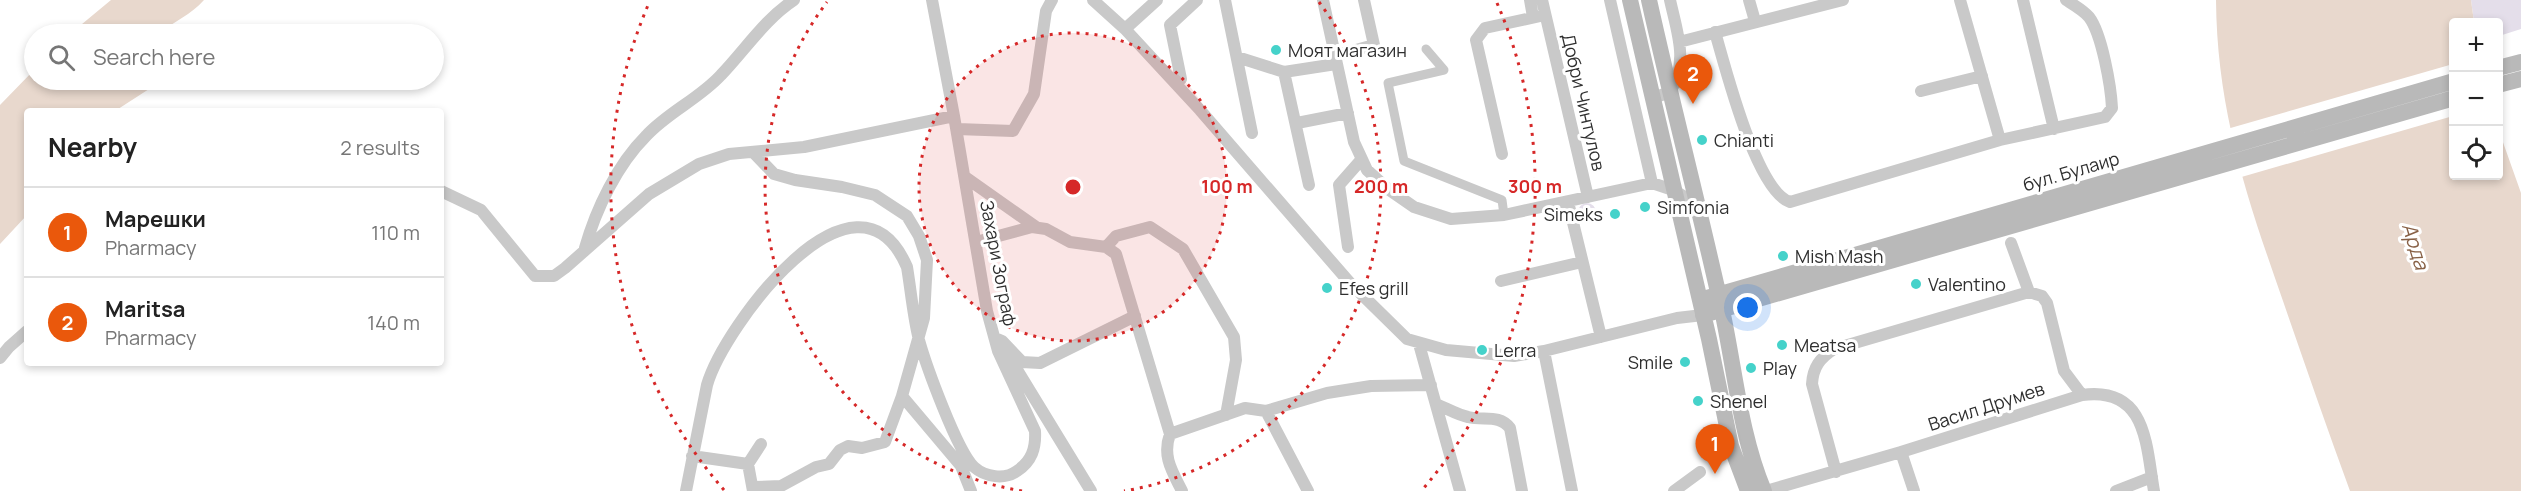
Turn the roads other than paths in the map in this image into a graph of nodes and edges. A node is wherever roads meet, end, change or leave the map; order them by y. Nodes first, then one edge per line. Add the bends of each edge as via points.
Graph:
1 (794, 0) edge
2 (932, 0) edge
3 (1052, 0) edge
4 (1093, 0) edge
5 (1157, 0) edge
6 (1197, 0) edge
7 (1225, 0) edge
8 (1323, 0) edge
9 (1364, 0) edge
10 (1530, 0) edge
11 (1542, 0) edge
12 (1610, 0) edge
13 (1630, 0) edge
14 (1649, 0) edge
15 (1670, 0) edge
16 (1749, 0) edge
17 (1841, 0) edge
18 (1960, 0) edge
19 (2023, 0) edge
20 (2066, 0) edge
21 (1539, 16) junction
22 (1755, 21) junction
23 (1125, 29) junction
24 (1715, 32) junction
25 (1680, 42) junction
26 (1426, 50) dead end
27 (1237, 57) junction
28 (1335, 60) junction
29 (2521, 62) edge
30 (2503, 67) edge
31 (1284, 72) junction
32 (1982, 76) junction
33 (1181, 79) dead end
34 (2521, 79) edge
35 (2449, 83) edge
36 (2503, 84) edge
37 (1921, 91) dead end
38 (1670, 92) junction
39 (1653, 98) junction
40 (2449, 99) edge
41 (1348, 113) junction
42 (955, 122) junction
43 (1297, 123) junction
44 (2054, 129) junction
45 (1252, 134) dead end
46 (2000, 140) junction
47 (754, 153) junction
48 (1502, 154) dead end
49 (1361, 160) junction
50 (965, 177) junction
51 (1652, 183) junction
52 (1309, 185) dead end
53 (1673, 190) junction
54 (444, 192) edge
55 (1588, 197) junction
56 (2069, 200) junction
57 (1568, 202) junction
58 (1696, 204) junction
59 (1504, 215) junction
60 (1036, 227) junction
61 (976, 242) junction
62 (2011, 243) dead end
63 (1106, 247) junction
64 (1348, 247) dead end
65 (585, 248) junction
66 (1582, 262) junction
67 (1501, 281) dead end
68 (2029, 292) junction
69 (1720, 302) junction
70 (1701, 307) junction
71 (1135, 315) junction
72 (24, 334) edge
73 (1601, 337) junction
74 (994, 338) junction
75 (919, 340) junction
76 (1419, 344) junction
77 (998, 351) junction
78 (1544, 351) junction
79 (0, 358) edge
80 (1431, 386) junction
81 (2082, 394) junction
82 (902, 396) junction
83 (1436, 404) junction
84 (1266, 411) junction
85 (1226, 415) junction
86 (1170, 434) junction
87 (761, 444) dead end
88 (1901, 452) junction
89 (692, 456) junction
90 (748, 464) junction
91 (1700, 472) dead end
92 (1836, 472) junction
93 (2151, 477) junction
94 (753, 489) edge
95 (686, 491) edge
96 (971, 491) edge
97 (1091, 491) edge
98 (1182, 491) edge
99 (1308, 491) edge
100 (1460, 491) edge
101 (1522, 491) edge
102 (1572, 491) edge
103 (1674, 491) edge
104 (1748, 491) edge
105 (1765, 491) edge
106 (1914, 491) edge
107 (2116, 491) edge
108 (2154, 491) edge

1 - 65 street via 759,32 720,77 645,136 615,178
2 - 42 street, Захари Зограф
3 - 42 street via 1046,11 1034,94 1013,131
4 - 23 street
5 - 23 street
6 - 33 street via 1170,24
7 - 27 street
8 - 28 street
9 - 28 street via 1374,45
10 - 21 street, Добри Чинтулов
11 - 21 street, Добри Чинтулов
12 - 51 street
13 - 39 main road
14 - 38 main road
15 - 25 street
16 - 22 street
17 - 22 street
18 - 32 street
19 - 44 street
20 - 44 street via 2090,18 2097,34 2112,108 2105,117
21 - 48 street via 1485,28 1476,40
21 - 55 street, Добри Чинтулов
22 - 24 street
23 - 76 street via 1350,283 1407,339
24 - 25 street
24 - 46 street via 1746,136 1777,194 1790,202
25 - 38 street via 1681,71
26 - 59 street via 1444,69 1388,83 1404,160 1502,200
27 - 31 street
27 - 45 street
28 - 31 street
28 - 41 street
29 - 30 main road
31 - 43 street
32 - 37 street
32 - 46 street
34 - 36 main road
35 - 56 main road, бул. Булаир
38 - 39 street
38 - 58 main road
39 - 53 main road
40 - 56 main road, бул. Булаир
41 - 43 street
41 - 49 street
42 - 47 street
42 - 50 street, Захари Зограф
43 - 52 street
44 - 46 street
47 - 65 street via 729,154 672,178
47 - 75 street via 774,174 875,195 907,216 927,260
49 - 59 street via 1403,201 1431,214 1464,220
49 - 64 street via 1339,186
50 - 60 street
50 - 61 street, Захари Зограф
51 - 53 street
51 - 55 street
53 - 58 street
53 - 70 main road
54 - 65 street via 481,210 535,276 554,276
55 - 57 street
56 - 69 main road, бул. Булаир
57 - 59 street
57 - 66 street
58 - 69 main road
60 - 61 street
60 - 63 street via 1070,242
61 - 74 street, Захари Зограф
62 - 68 street
63 - 71 street via 1120,262
63 - 85 street via 1116,236 1150,227 1184,249 1234,337 1237,349
66 - 67 street
66 - 73 street
68 - 81 street via 2042,296 2047,303 2064,371
68 - 92 street via 1834,349 1818,361 1812,384
69 - 70 main road, бул. Булаир
69 - 105 main road via 1736,391
70 - 73 street via 1677,318
70 - 104 main road via 1731,446
71 - 74 street via 1040,363 1022,362
71 - 86 street
72 - 79 street
73 - 78 street
74 - 77 street, Захари Зограф
75 - 77 street, Захари Зограф via 963,450 974,467 1000,477 1015,473 1026,464 1036,443 1028,412
75 - 82 street
75 - 89 street, Захари Зограф via 907,267 890,240 877,231 855,227 820,238 783,270 721,352 707,385
76 - 78 street via 1494,356
76 - 80 street
77 - 97 street via 1011,360
78 - 102 street
80 - 83 street
80 - 84 street via 1371,386 1327,393
81 - 88 street, Васил Друмев
81 - 93 street, Васил Друмев via 2110,394 2131,409 2145,433
82 - 94 street via 885,442 862,448 848,446 830,464 781,486
82 - 96 street via 961,466
83 - 100 street
83 - 101 street via 1468,417 1500,420 1510,428
84 - 85 street via 1245,408
84 - 99 street
85 - 86 street
86 - 98 street via 1166,455
87 - 90 street
88 - 92 street, Васил Друмев
88 - 106 street
89 - 90 street
89 - 95 street, Захари Зограф
90 - 94 street
91 - 103 street
92 - 105 street, Васил Друмев
93 - 107 street
93 - 108 street, Васил Друмев

